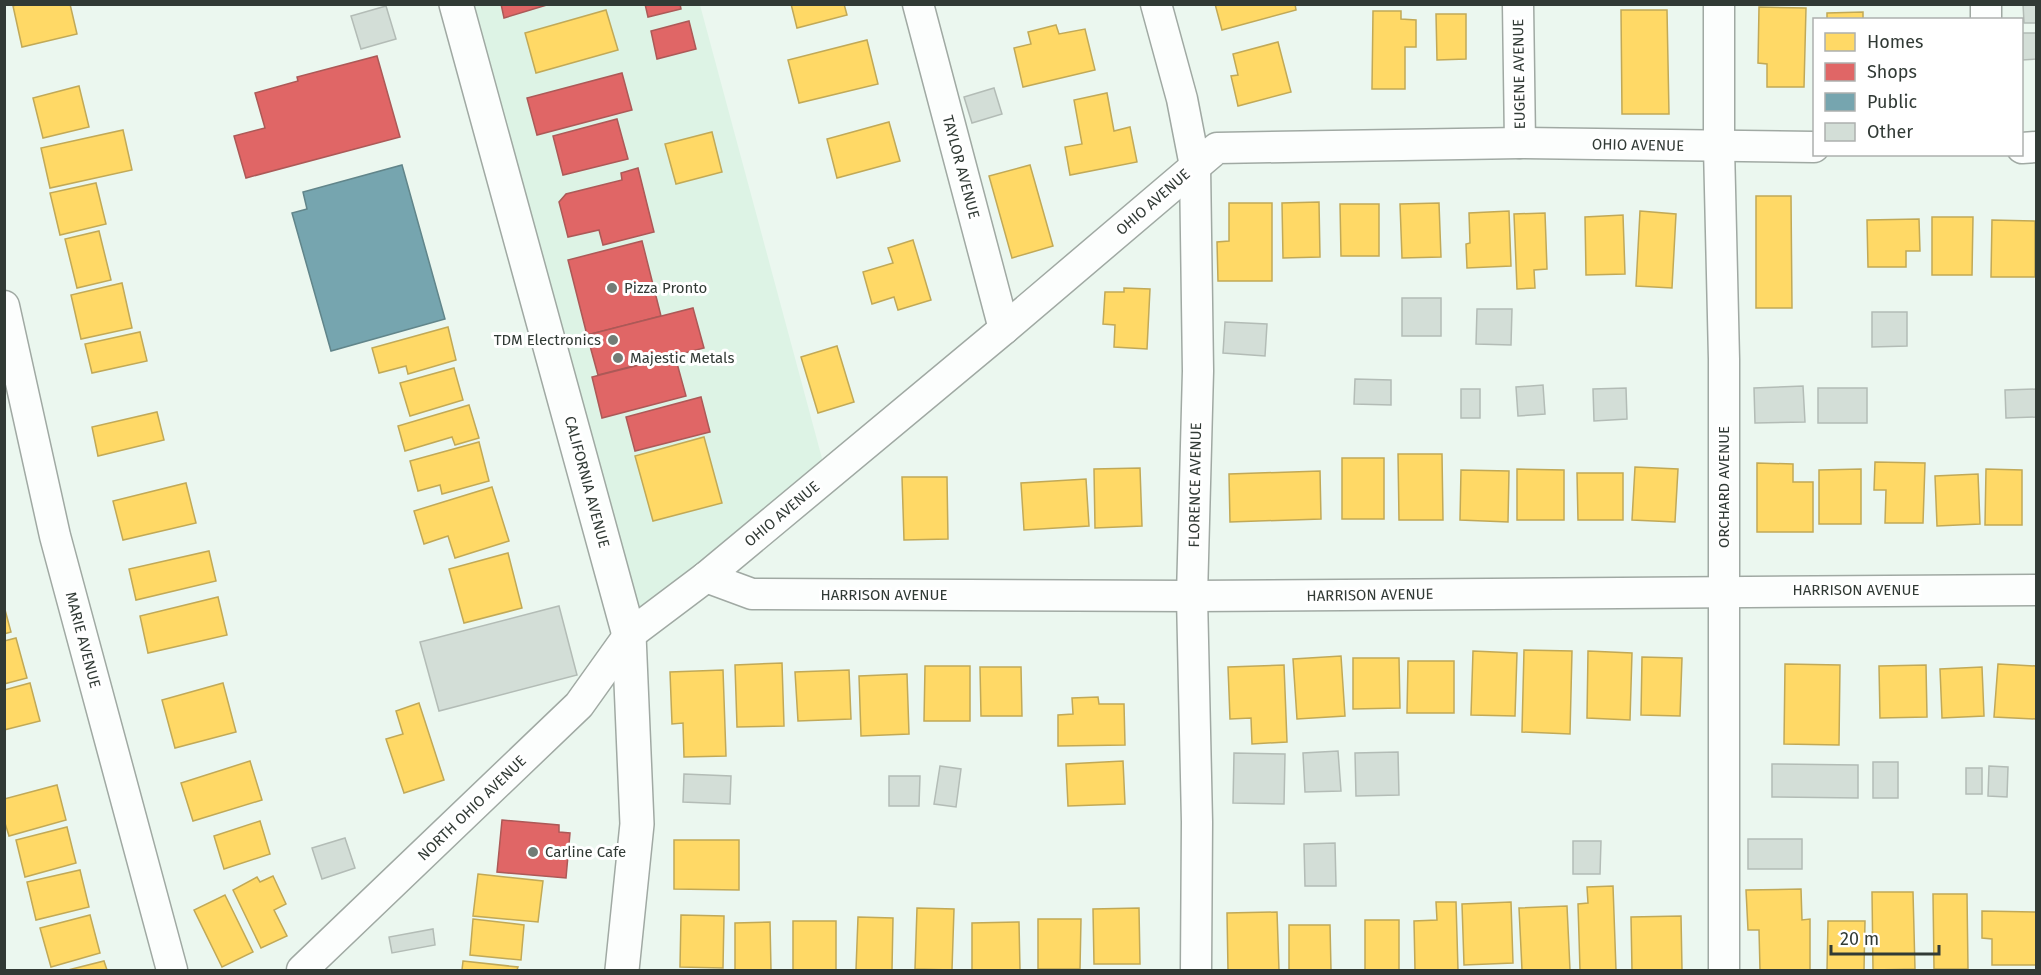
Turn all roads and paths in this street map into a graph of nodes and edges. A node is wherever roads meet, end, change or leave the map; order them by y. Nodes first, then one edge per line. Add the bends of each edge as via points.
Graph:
1 (456, 4) edge
2 (918, 4) edge
3 (1156, 4) edge
4 (1518, 4) edge
5 (1719, 4) edge
6 (1520, 143) junction
7 (1719, 147) junction
8 (1813, 147) edge
9 (1195, 166) junction
10 (4, 306) edge
11 (1004, 329) junction
12 (706, 577) junction
13 (2037, 590) edge
14 (1724, 591) junction
15 (1192, 597) junction
16 (629, 634) junction
17 (172, 970) edge
18 (302, 970) edge
19 (622, 970) edge
20 (1196, 970) edge
21 (1724, 970) edge

1 - 16 street, CALIFORNIA AVENUE
2 - 11 street, TAYLOR AVENUE
3 - 9 street, FLORENCE AVENUE via 1182,99
4 - 6 street, EUGENE AVENUE
5 - 7 street, ORCHARD AVENUE
6 - 7 street, OHIO AVENUE
6 - 9 street, OHIO AVENUE via 1217,148
7 - 8 street, OHIO AVENUE
7 - 14 street, ORCHARD AVENUE
9 - 11 street, OHIO AVENUE
9 - 15 street, FLORENCE AVENUE via 1198,371
10 - 17 street, MARIE AVENUE via 55,536
11 - 12 street, OHIO AVENUE
12 - 15 street, HARRISON AVENUE via 752,594
12 - 16 street, OHIO AVENUE
13 - 14 street, HARRISON AVENUE
14 - 15 street, HARRISON AVENUE
14 - 21 street, ORCHARD AVENUE
15 - 20 street, FLORENCE AVENUE
16 - 18 street, NORTH OHIO AVENUE via 579,705
16 - 19 street, CALIFORNIA AVENUE via 638,824

